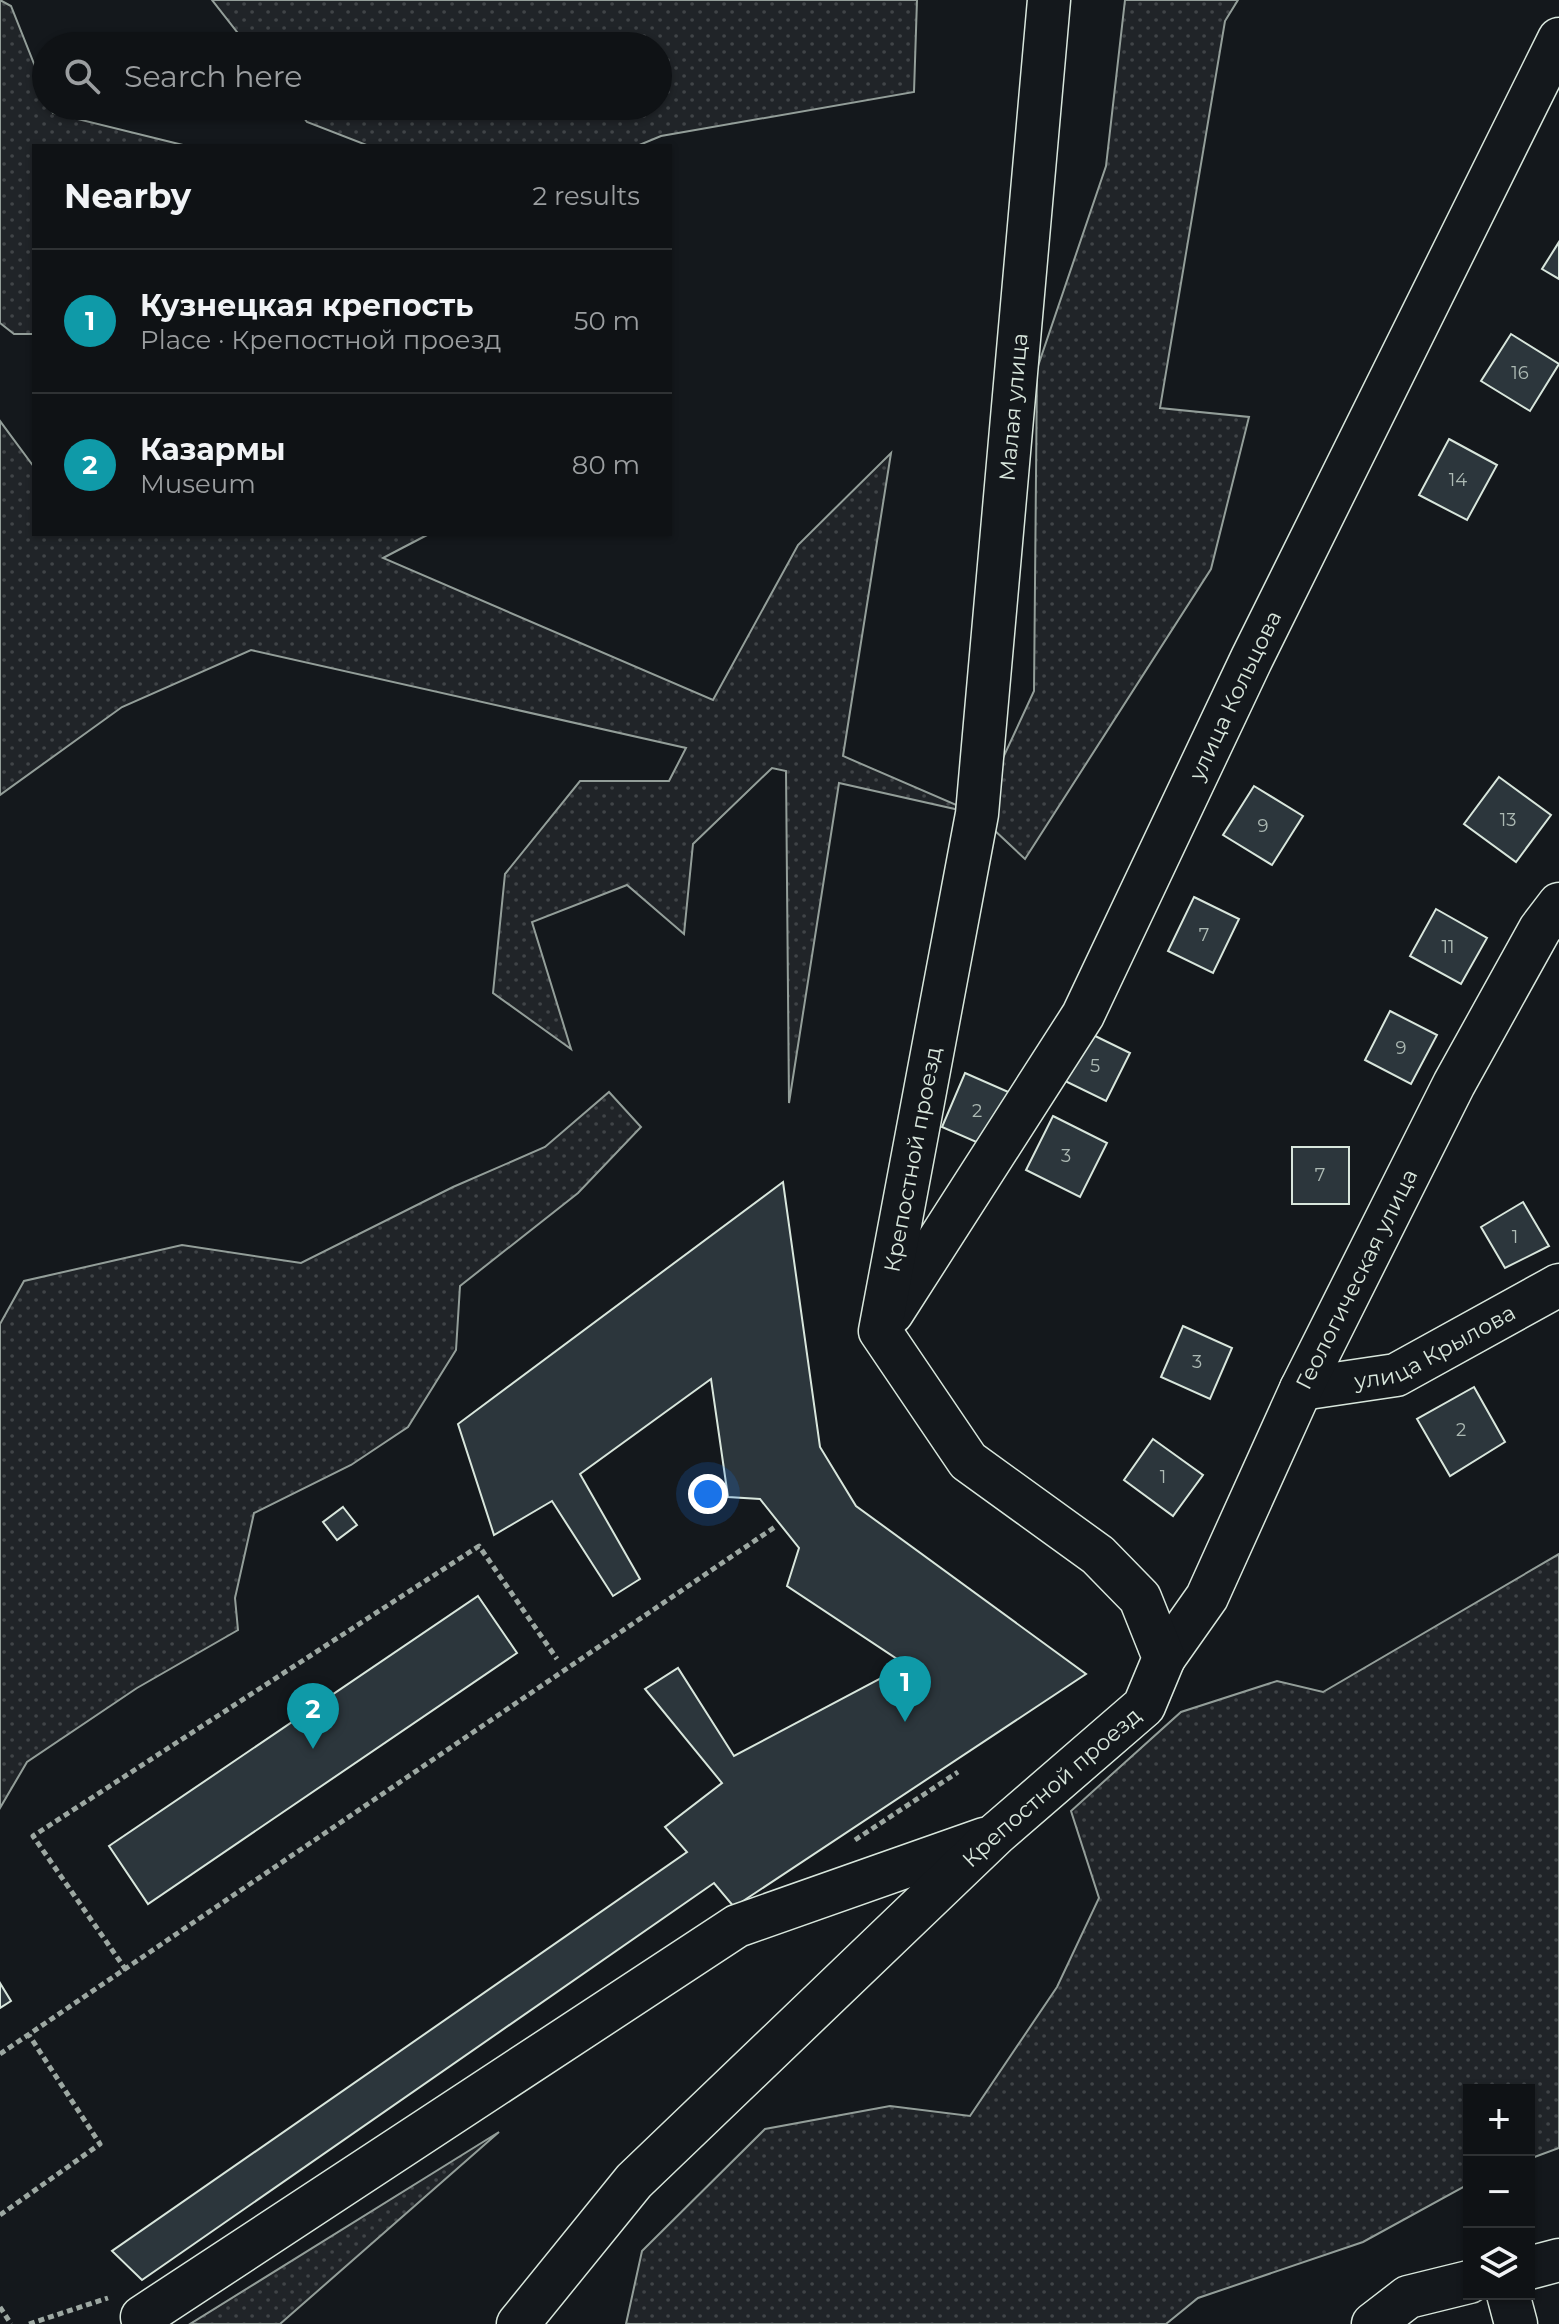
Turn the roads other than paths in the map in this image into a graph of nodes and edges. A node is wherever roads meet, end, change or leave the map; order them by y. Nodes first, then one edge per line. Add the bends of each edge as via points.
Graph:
1 (1049, 0) edge
2 (1559, 39) edge
3 (977, 814) joint
4 (1559, 904) edge
5 (1559, 1285) edge
6 (880, 1331) junction
7 (1301, 1389) junction
8 (1164, 1658) junction
9 (996, 1834) junction
10 (1559, 2260) edge
11 (1535, 2266) edge
12 (1463, 2283) edge
13 (1510, 2300) edge
14 (142, 2317) dead end
15 (518, 2324) edge
16 (1373, 2324) edge
17 (1516, 2324) edge

1 - 3 street, Малая улица
2 - 6 street, улица Кольцова via 1252,658 1083,1015
3 - 6 street, Крепостной проезд
4 - 7 street, Геологическая улица via 1454,1084
5 - 7 street, улица Крылова via 1396,1375
6 - 8 street via 968,1461 1098,1555 1140,1598
7 - 8 street, Геологическая улица via 1207,1597
8 - 9 street, Крепостной проезд via 1144,1706
9 - 14 street via 737,1926
9 - 15 street, Крепостной проезд via 634,2181
10 - 11 street
12 - 16 street via 1408,2297
13 - 17 street

